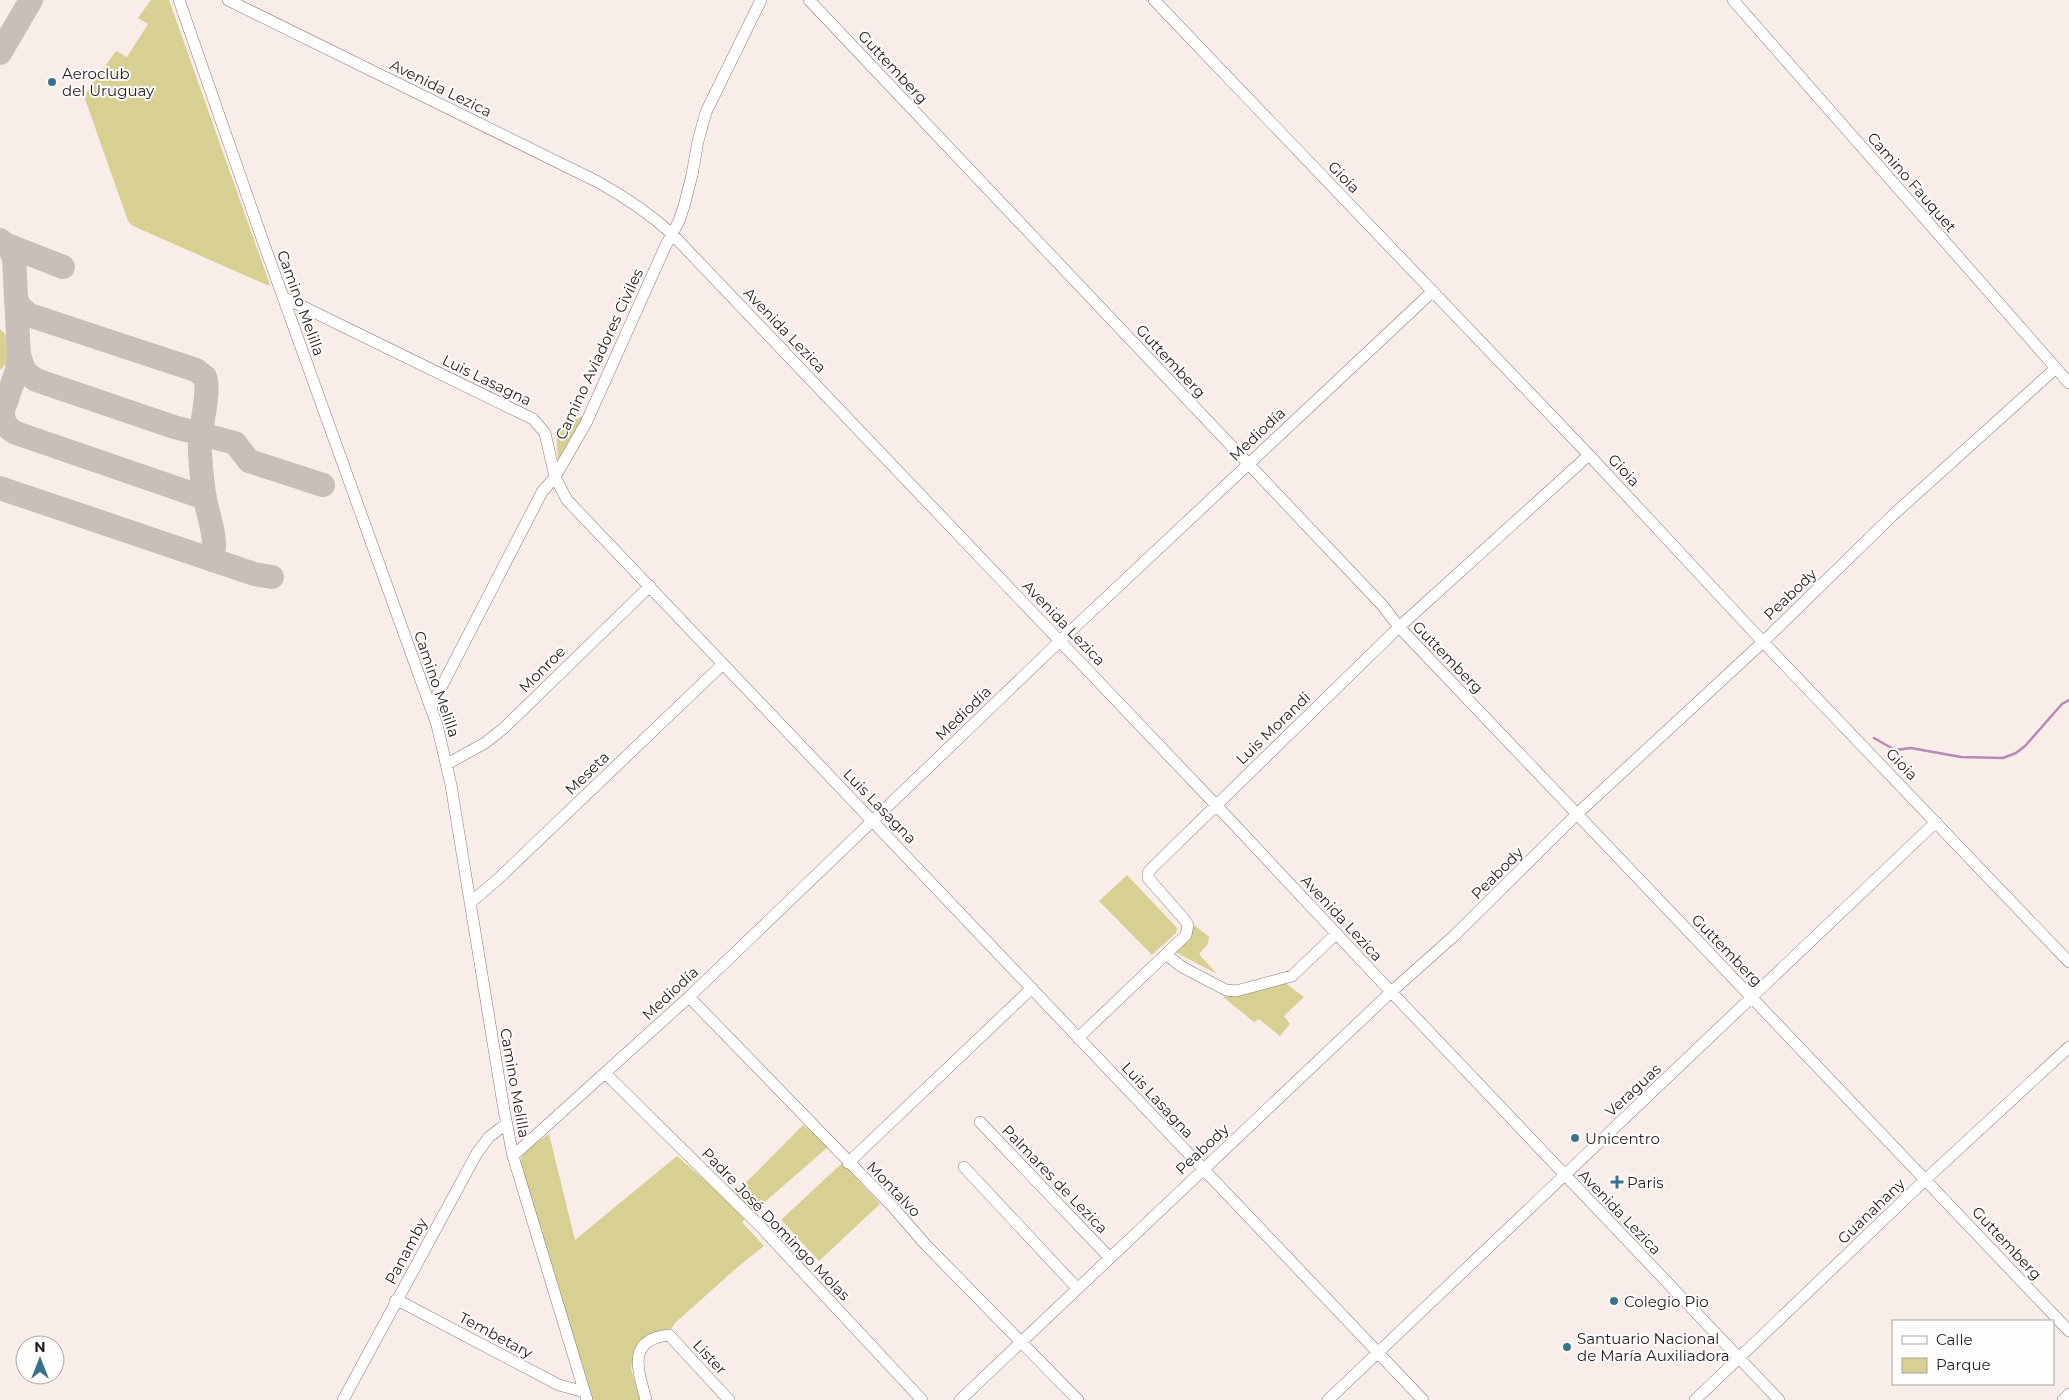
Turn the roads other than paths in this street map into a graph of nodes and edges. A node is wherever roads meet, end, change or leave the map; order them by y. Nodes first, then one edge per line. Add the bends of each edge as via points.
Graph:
1 (179, 0) edge
2 (228, 0) edge
3 (760, 0) edge
4 (809, 0) edge
5 (1154, 0) edge
6 (1733, 0) edge
7 (672, 234) junction
8 (1433, 292) junction
9 (283, 297) junction
10 (2056, 368) junction
11 (2069, 383) edge
12 (1589, 455) junction
13 (1248, 464) junction
14 (555, 477) junction
15 (650, 586) junction
16 (1399, 627) junction
17 (1060, 641) junction
18 (1763, 642) junction
19 (724, 664) junction
20 (431, 707) junction
21 (447, 764) junction
22 (1216, 805) junction
23 (1577, 814) junction
24 (873, 820) junction
25 (1936, 822) junction
26 (470, 903) junction
27 (1336, 934) junction
28 (1168, 954) junction
29 (2069, 962) edge
30 (1032, 988) junction
31 (1391, 992) junction
32 (689, 996) junction
33 (1752, 998) junction
34 (1078, 1038) junction
35 (2069, 1047) edge
36 (604, 1073) junction
37 (980, 1122) dead end
38 (506, 1124) junction
39 (513, 1156) junction
40 (848, 1163) junction
41 (964, 1167) dead end
42 (1202, 1169) junction
43 (1564, 1175) junction
44 (1926, 1179) junction
45 (1109, 1257) junction
46 (1078, 1288) junction
47 (395, 1301) junction
48 (2069, 1331) edge
49 (1021, 1341) junction
50 (1377, 1353) junction
51 (1740, 1359) junction
52 (2069, 1394) edge
53 (586, 1396) edge
54 (343, 1400) edge
55 (646, 1400) edge
56 (729, 1400) edge
57 (922, 1400) edge
58 (960, 1400) edge
59 (1078, 1400) edge
60 (1328, 1400) edge
61 (1423, 1400) edge
62 (1695, 1400) edge
63 (1779, 1400) edge
64 (2063, 1400) edge

1 - 9 street, Camino Melilla
2 - 7 street, Avenida Lezica via 598,182 636,204
3 - 7 street, Camino Aviadores Civiles via 706,112 688,194
4 - 13 street, Guttemberg
5 - 8 street, Gioia
6 - 10 street, Camino Fauquet
7 - 14 street, Camino Aviadores Civiles via 586,423
7 - 17 street, Avenida Lezica
8 - 12 street, Gioia
8 - 13 street, Mediodía
9 - 14 street, Luis Lasagna via 532,419 544,433
9 - 20 street, Camino Melilla
10 - 11 street, Camino Fauquet
10 - 18 street, Peabody via 1893,515
12 - 16 street, Luis Morandi
12 - 18 street, Gioia
13 - 16 street, Guttemberg via 1383,606
13 - 17 street, Mediodía
14 - 15 street, Luis Lasagna via 567,500
14 - 20 street, Camino Aviadores Civiles via 542,492
15 - 19 street, Luis Lasagna
15 - 21 street, Monroe via 504,728 485,743
16 - 22 street, Luis Morandi
16 - 23 street, Guttemberg
17 - 22 street, Avenida Lezica
17 - 24 street, Mediodía
18 - 23 street, Peabody
18 - 25 street, Gioia
19 - 24 street, Luis Lasagna
19 - 26 street, Meseta
20 - 21 street, Camino Melilla
21 - 26 street, Camino Melilla
22 - 27 street, Avenida Lezica
22 - 28 street, Luis Morandi via 1148,873 1148,878 1188,925 1186,935
23 - 31 street, Peabody via 1455,935
23 - 33 street, Guttemberg
24 - 30 street, Luis Lasagna
24 - 32 street, Mediodía
25 - 29 street, Gioia
25 - 33 street, Veraguas
26 - 38 street, Camino Melilla
27 - 28 street via 1292,976 1236,991 1226,990 1182,967
27 - 31 street, Avenida Lezica
28 - 34 street, Luis Morandi
30 - 34 street, Luis Lasagna
30 - 40 street
31 - 42 street, Peabody
31 - 43 street, Avenida Lezica
32 - 36 street, Mediodía
32 - 40 street, Montalvo
33 - 43 street, Veraguas
33 - 44 street, Guttemberg
34 - 42 street, Luis Lasagna
35 - 44 street, Guanahany
36 - 39 street, Mediodía
36 - 57 street, Padre José Domingo Molas via 761,1227
37 - 45 street, Palmares de Lezica
38 - 39 street, Camino Melilla
38 - 47 street, Panamby via 489,1137 477,1153
39 - 53 street, Camino Melilla
40 - 49 street, Montalvo
41 - 46 street
42 - 45 street, Peabody
42 - 50 street, Luis Lasagna
43 - 50 street, Veraguas
43 - 51 street, Avenida Lezica
44 - 48 street, Guttemberg
44 - 51 street, Guanahany
45 - 46 street, Peabody
46 - 49 street, Peabody
47 - 53 street, Tembetary
47 - 54 street, Panamby
49 - 58 street, Peabody
49 - 59 street, Montalvo
50 - 60 street, Veraguas
50 - 61 street, Luis Lasagna
51 - 62 street, Guanahany
51 - 63 street, Avenida Lezica
52 - 64 street
55 - 56 street, Lister via 638,1368 640,1351 644,1343 669,1335

